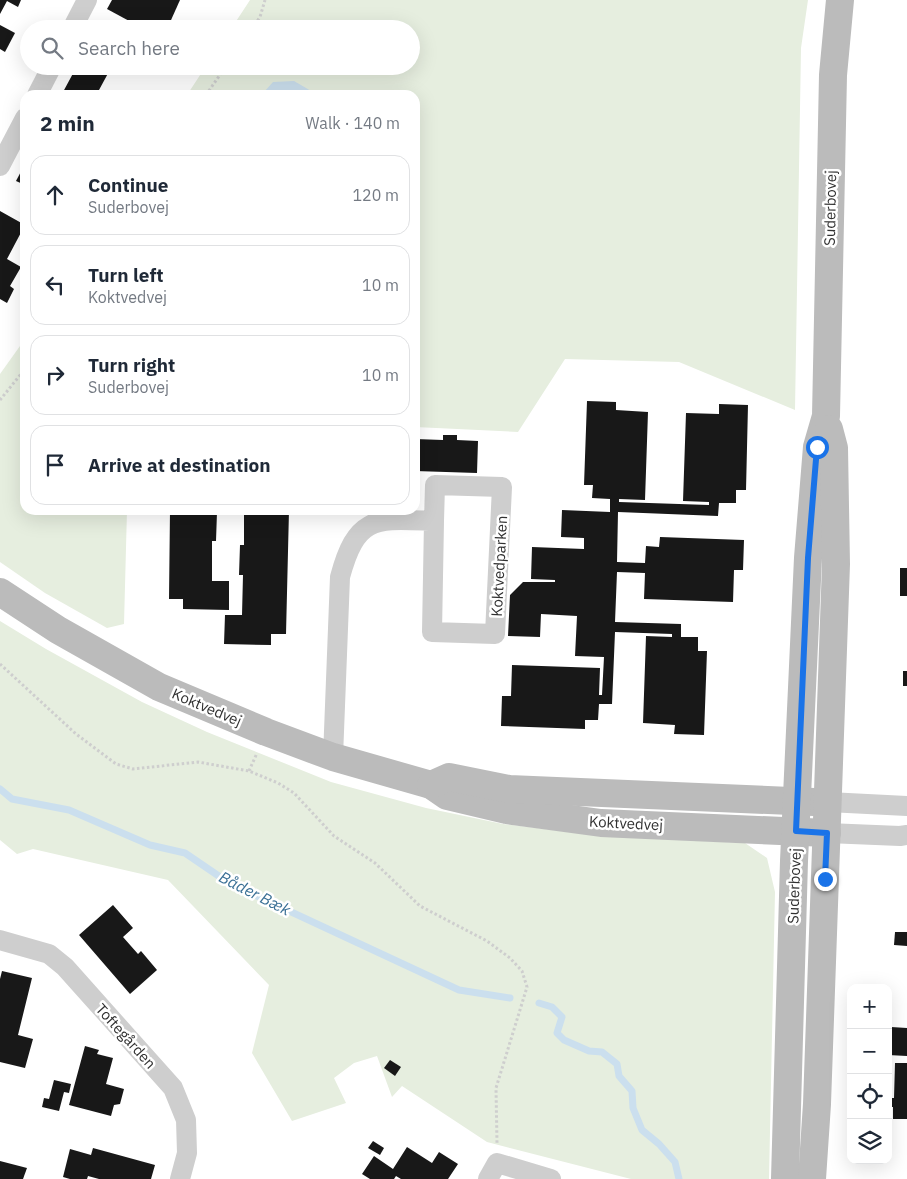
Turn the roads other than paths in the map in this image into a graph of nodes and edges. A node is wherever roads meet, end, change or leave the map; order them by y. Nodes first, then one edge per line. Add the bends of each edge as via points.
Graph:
1 (87, 0) edge
2 (840, 0) edge
3 (77, 20) edge
4 (47, 75) edge
5 (40, 90) edge
6 (20, 128) edge
7 (0, 166) edge
8 (826, 416) junction
9 (434, 521) junction
10 (0, 592) edge
11 (333, 757) junction
12 (431, 784) junction
13 (797, 801) junction
14 (828, 802) junction
15 (907, 806) edge
16 (796, 831) junction
17 (827, 833) junction
18 (907, 835) edge
19 (0, 940) edge
20 (492, 1171) edge
21 (180, 1179) edge
22 (551, 1179) edge
23 (785, 1179) edge
24 (812, 1179) edge

1 - 3 street
2 - 8 street, Suderbovej via 833,75
4 - 5 street
6 - 7 street
8 - 13 street, Suderbovej via 817,447 810,539
8 - 14 street, Suderbovej via 834,448 836,564
9 - 9 street, Koktvedparken via 432,632 496,634 502,487 436,485
9 - 11 street via 388,519 362,529 347,551 340,577
10 - 11 street, Koktvedvej via 58,630 159,687
11 - 12 street, Koktvedvej
12 - 13 street, Koktvedvej via 449,777 509,789
12 - 16 street, Koktvedvej via 447,796 506,810 601,824
13 - 14 street, Koktvedvej
13 - 16 street, Suderbovej
14 - 15 street
14 - 17 street, Suderbovej
16 - 17 street, Koktvedvej
16 - 23 street, Suderbovej
17 - 18 street
17 - 24 street, Suderbovej
19 - 21 street, Toftegården via 49,954 65,967 173,1088 186,1120 187,1153
20 - 22 street

